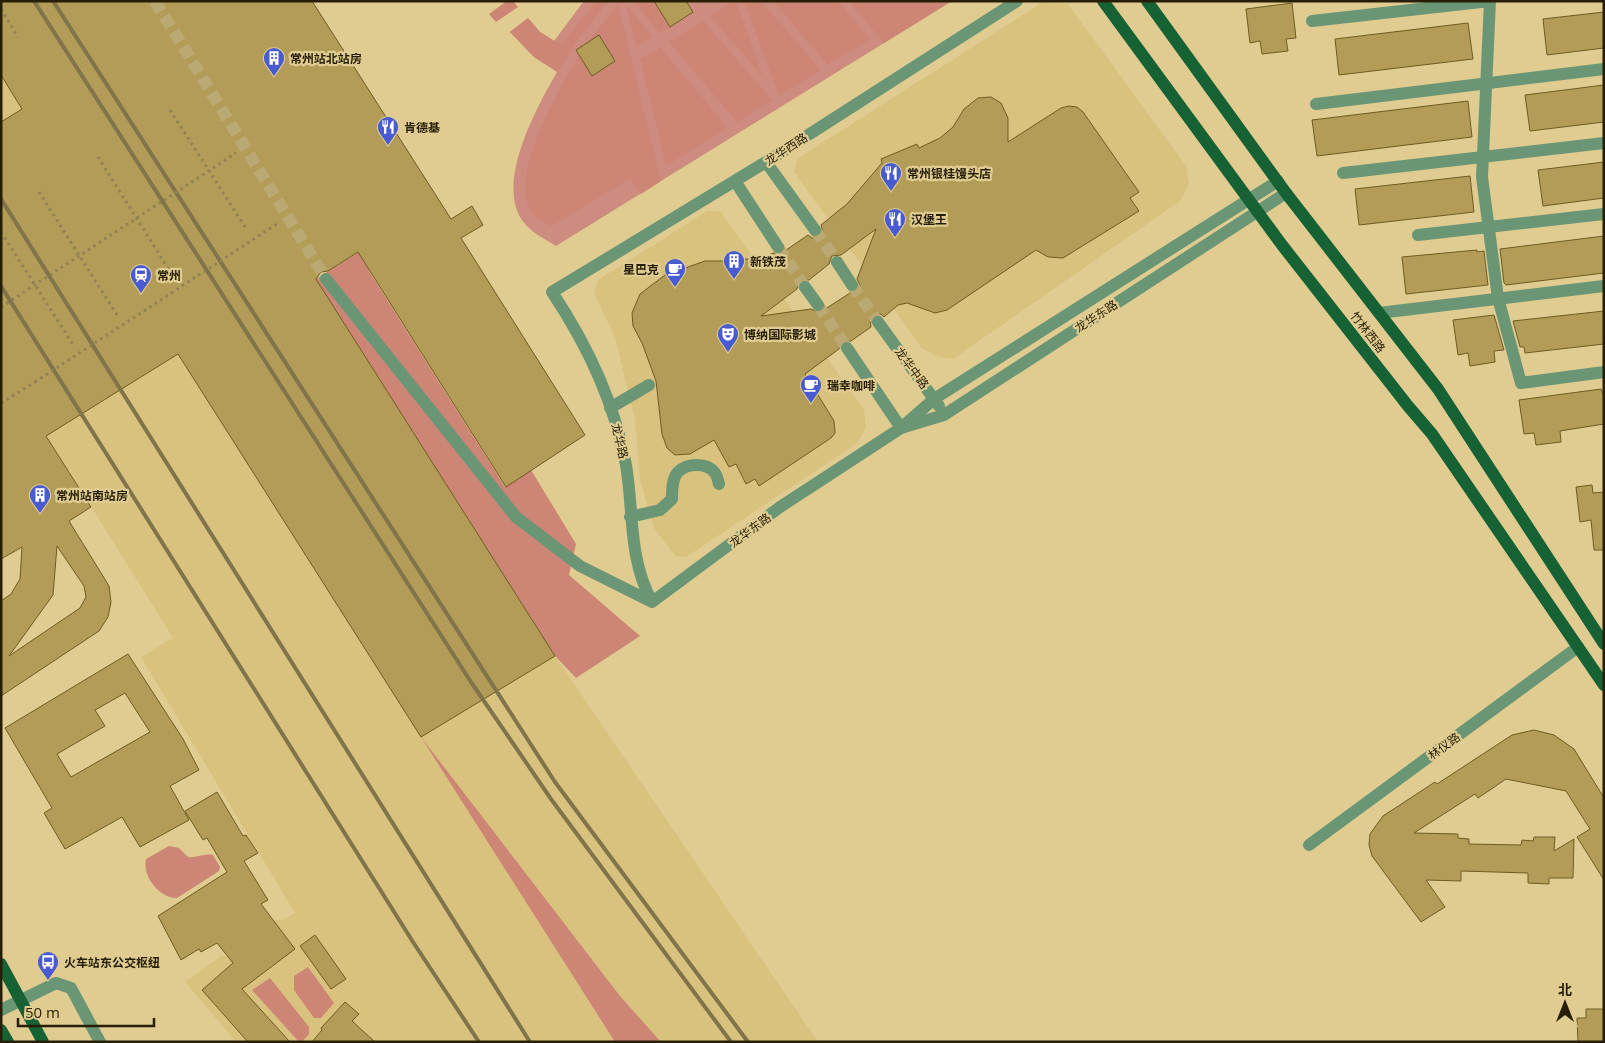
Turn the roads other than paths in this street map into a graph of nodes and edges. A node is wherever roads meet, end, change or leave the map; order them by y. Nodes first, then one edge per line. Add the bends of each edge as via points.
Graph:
1 (1017, 1) edge
2 (1103, 1) edge
3 (1147, 1) edge
4 (1490, 1) edge
5 (1312, 21) dead end
6 (1604, 69) edge
7 (1485, 84) junction
8 (1316, 104) dead end
9 (1604, 143) edge
10 (1483, 157) junction
11 (766, 162) junction
12 (1343, 173) dead end
13 (735, 181) junction
14 (1278, 181) junction
15 (1286, 193) junction
16 (1249, 200) junction
17 (1258, 212) junction
18 (1604, 214) edge
19 (1488, 227) junction
20 (815, 230) tunnel mouth
21 (1418, 235) dead end
22 (778, 247) tunnel mouth
23 (837, 262) tunnel mouth
24 (326, 279) tunnel mouth
25 (852, 285) tunnel mouth
26 (1604, 286) edge
27 (805, 287) tunnel mouth
28 (552, 292) joint
29 (1498, 298) junction
30 (818, 305) tunnel mouth
31 (1379, 313) junction
32 (878, 322) tunnel mouth
33 (847, 348) tunnel mouth
34 (1604, 372) edge
35 (649, 385) dead end
36 (934, 399) junction
37 (610, 408) junction
38 (944, 414) junction
39 (900, 428) junction
40 (719, 484) dead end
41 (630, 517) junction
42 (652, 602) junction
43 (1604, 644) edge
44 (1578, 647) junction
45 (1604, 685) edge
46 (1309, 845) dead end
47 (1, 964) edge
48 (21, 1000) junction
49 (1, 1010) edge
50 (1, 1030) edge
51 (8, 1042) edge
52 (43, 1042) edge
53 (100, 1042) edge

1 - 11 street, 龙华西路
2 - 16 main road, 竹林西路
3 - 14 main road, 竹林西路
4 - 5 street
4 - 7 street
6 - 7 street
7 - 8 street
7 - 10 street
9 - 10 street
10 - 12 street
10 - 19 street
11 - 13 street, 龙华西路
11 - 20 street
13 - 22 street
13 - 28 street, 龙华西路
14 - 15 main road, 竹林西路
14 - 16 street, 龙华东路
15 - 17 street, 龙华东路
15 - 31 main road, 竹林西路
16 - 17 main road, 竹林西路
16 - 36 street, 龙华东路
17 - 38 street, 龙华东路
17 - 44 main road, 竹林西路 via 1432,434
18 - 19 street
19 - 21 street
19 - 29 street
23 - 25 street
24 - 42 street via 516,517 580,566
26 - 29 street
27 - 30 street
28 - 37 street, 龙华路 via 576,329
29 - 31 street
29 - 34 street via 1521,383
31 - 43 main road, 竹林西路 via 1438,388
32 - 36 street, 龙华中路
33 - 39 street
35 - 37 street
36 - 38 street, 龙华中路
36 - 39 street, 龙华东路
37 - 41 street, 龙华路 via 626,466
38 - 39 street, 龙华东路
39 - 42 street, 龙华东路 via 780,507
40 - 41 street via 716,473 706,466 691,465 678,472 672,485 672,499 660,510
41 - 42 street, 龙华路 via 632,537
44 - 45 main road, 竹林西路
44 - 46 street, 林仪路
47 - 48 main road
48 - 49 street
48 - 52 main road
48 - 53 street via 56,983 72,988
50 - 51 main road

